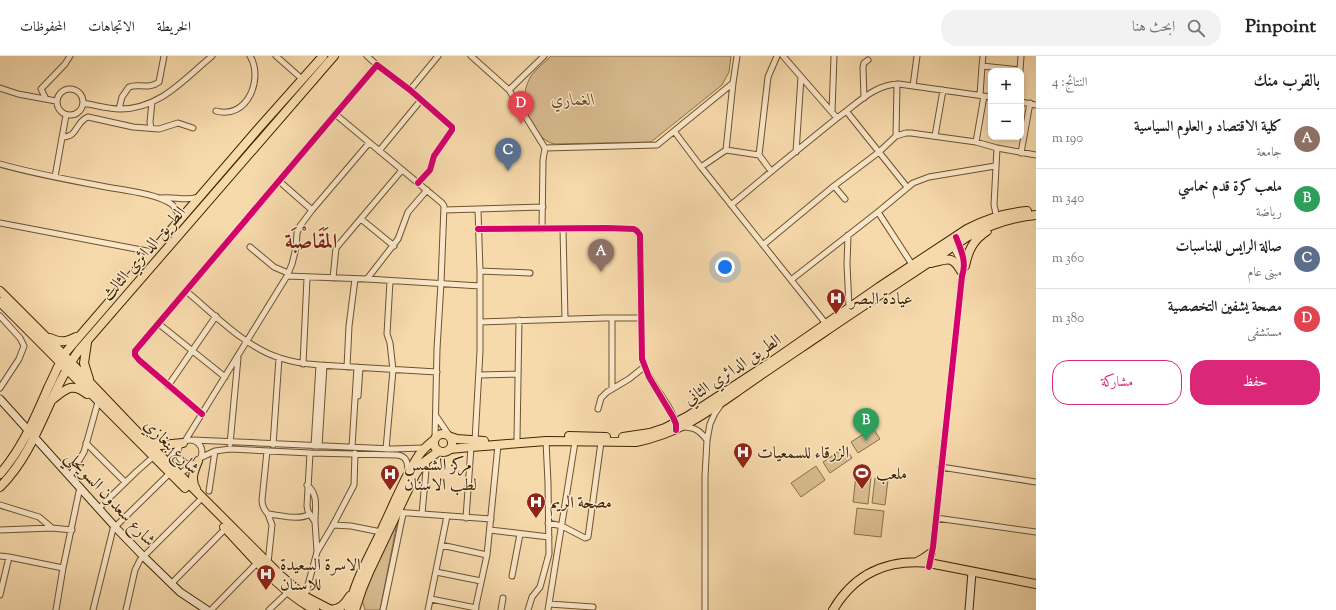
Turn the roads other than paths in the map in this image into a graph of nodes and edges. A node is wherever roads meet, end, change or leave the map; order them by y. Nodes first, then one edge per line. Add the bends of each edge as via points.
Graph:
1 (70, 56) edge
2 (164, 56) edge
3 (212, 56) edge
4 (250, 56) edge
5 (276, 56) edge
6 (323, 56) edge
7 (334, 56) edge
8 (367, 56) edge
9 (438, 56) edge
10 (471, 56) edge
11 (544, 56) edge
12 (738, 56) edge
13 (777, 56) edge
14 (783, 56) edge
15 (834, 56) edge
16 (917, 56) edge
17 (984, 56) edge
18 (1021, 56) edge
19 (868, 60) dead end
20 (377, 65) junction
21 (982, 66) junction
22 (1001, 68) edge
23 (1020, 68) edge
24 (801, 77) junction
25 (302, 79) junction
26 (733, 83) junction
27 (898, 84) junction
28 (913, 86) junction
29 (0, 88) edge
30 (410, 90) junction
31 (510, 90) junction
32 (943, 90) junction
33 (287, 96) junction
34 (982, 96) junction
35 (988, 97) edge
36 (864, 98) junction
37 (46, 99) junction
38 (421, 100) junction
39 (56, 101) junction
40 (294, 101) junction
41 (152, 102) junction
42 (1024, 102) edge
43 (83, 103) junction
44 (1030, 103) junction
45 (1036, 105) edge
46 (119, 109) junction
47 (216, 111) dead end
48 (832, 112) junction
49 (847, 112) junction
50 (335, 114) junction
51 (66, 115) junction
52 (837, 118) junction
53 (151, 128) junction
54 (193, 128) dead end
55 (674, 131) junction
56 (896, 136) junction
57 (935, 136) junction
58 (63, 137) junction
59 (976, 142) junction
60 (369, 143) junction
61 (545, 148) junction
62 (997, 148) junction
63 (726, 150) junction
64 (379, 151) junction
65 (796, 152) junction
66 (879, 152) junction
67 (1021, 153) junction
68 (759, 155) junction
69 (1036, 155) edge
70 (0, 164) edge
71 (995, 166) junction
72 (701, 167) junction
73 (402, 170) junction
74 (771, 171) junction
75 (55, 177) junction
76 (279, 181) junction
77 (418, 183) junction
78 (834, 186) junction
79 (907, 187) junction
80 (427, 190) junction
81 (201, 196) junction
82 (159, 198) junction
83 (845, 199) dead end
84 (731, 205) junction
85 (543, 207) junction
86 (312, 210) junction
87 (445, 210) junction
88 (478, 210) junction
89 (1036, 210) edge
90 (878, 212) junction
91 (1036, 215) edge
92 (361, 219) junction
93 (180, 220) junction
94 (997, 220) junction
95 (0, 223) edge
96 (542, 229) junction
97 (563, 229) junction
98 (478, 230) junction
99 (848, 235) junction
100 (954, 242) junction
101 (763, 245) junction
102 (394, 246) junction
103 (250, 247) dead end
104 (152, 252) junction
105 (926, 264) junction
106 (914, 268) junction
107 (480, 271) junction
108 (963, 271) junction
109 (530, 273) dead end
110 (288, 275) junction
111 (307, 278) junction
112 (333, 278) junction
113 (354, 279) junction
114 (367, 279) junction
115 (791, 280) junction
116 (390, 281) junction
117 (441, 283) junction
118 (480, 286) junction
119 (0, 291) edge
120 (186, 291) junction
121 (0, 302) edge
122 (849, 307) junction
123 (0, 316) edge
124 (216, 316) junction
125 (612, 318) junction
126 (640, 318) junction
127 (565, 319) junction
128 (519, 320) junction
129 (480, 322) junction
130 (159, 324) junction
131 (828, 326) junction
132 (42, 334) junction
133 (81, 335) junction
134 (89, 337) junction
135 (247, 342) junction
136 (192, 350) junction
137 (238, 355) junction
138 (62, 358) junction
139 (279, 358) junction
140 (303, 364) junction
141 (69, 365) junction
142 (321, 365) junction
143 (347, 367) junction
144 (644, 367) junction
145 (358, 368) junction
146 (393, 370) junction
147 (437, 372) junction
148 (518, 374) junction
149 (479, 375) junction
150 (225, 377) junction
151 (92, 385) junction
152 (168, 386) junction
153 (0, 388) edge
154 (736, 388) junction
155 (612, 389) junction
156 (0, 399) edge
157 (52, 400) junction
158 (722, 403) junction
159 (101, 404) junction
160 (598, 409) dead end
161 (202, 414) junction
162 (436, 416) junction
163 (678, 427) junction
164 (29, 431) junction
165 (450, 436) junction
166 (35, 438) junction
167 (144, 439) junction
168 (435, 439) junction
169 (517, 439) junction
170 (193, 440) junction
171 (707, 440) junction
172 (546, 441) junction
173 (230, 442) junction
174 (575, 442) junction
175 (601, 442) junction
176 (86, 443) junction
177 (273, 443) junction
178 (501, 443) junction
179 (182, 444) junction
180 (473, 444) junction
181 (317, 446) junction
182 (354, 447) junction
183 (424, 448) junction
184 (230, 449) junction
185 (386, 449) junction
186 (450, 450) junction
187 (215, 451) junction
188 (270, 451) junction
189 (439, 451) junction
190 (310, 453) junction
191 (355, 454) junction
192 (153, 456) junction
193 (427, 459) junction
194 (198, 460) junction
195 (941, 467) junction
196 (171, 471) junction
197 (0, 474) edge
198 (70, 476) junction
199 (407, 477) junction
200 (125, 482) junction
201 (1036, 482) edge
202 (307, 485) junction
203 (0, 487) edge
204 (80, 487) junction
205 (209, 491) dead end
206 (200, 499) junction
207 (0, 505) edge
208 (99, 508) junction
209 (397, 513) junction
210 (268, 514) junction
211 (310, 514) junction
212 (422, 514) junction
213 (447, 516) junction
214 (466, 518) junction
215 (936, 518) junction
216 (491, 519) junction
217 (315, 522) junction
218 (548, 523) junction
219 (333, 525) junction
220 (114, 526) junction
221 (562, 526) junction
222 (52, 528) junction
223 (226, 528) junction
224 (0, 530) edge
225 (72, 530) junction
226 (490, 530) junction
227 (381, 532) junction
228 (1036, 532) edge
229 (520, 534) junction
230 (549, 537) junction
231 (441, 546) junction
232 (316, 552) junction
233 (487, 555) junction
234 (0, 556) edge
235 (143, 556) junction
236 (8, 557) junction
237 (932, 560) junction
238 (257, 562) junction
239 (548, 562) junction
240 (268, 563) junction
241 (556, 564) junction
242 (63, 568) junction
243 (436, 572) junction
244 (971, 574) junction
245 (512, 576) dead end
246 (481, 581) junction
247 (171, 584) junction
248 (1036, 584) edge
249 (356, 585) junction
250 (1036, 587) edge
251 (288, 592) junction
252 (0, 595) edge
253 (360, 595) junction
254 (305, 596) junction
255 (503, 598) dead end
256 (430, 599) junction
257 (549, 604) junction
258 (593, 607) dead end
259 (476, 609) edge
260 (56, 610) edge
261 (93, 610) edge
262 (126, 610) edge
263 (207, 610) edge
264 (211, 610) edge
265 (269, 610) edge
266 (314, 610) edge
267 (330, 610) edge
268 (349, 610) edge
269 (355, 610) edge
270 (363, 610) edge
271 (383, 610) edge
272 (428, 610) edge
273 (501, 610) edge
274 (528, 610) edge
275 (548, 610) edge
276 (705, 610) edge
277 (833, 610) edge
278 (838, 610) edge
279 (969, 610) edge

1 - 37 street via 41,89
2 - 46 street via 159,82 148,86 129,87 122,97
3 - 41 street via 168,94
4 - 47 street via 254,64 254,76 248,99 236,110
5 - 25 street
6 - 25 main road, الطريق الدائري الثالث
7 - 40 main road, الطريق الدائري الثالث
8 - 20 street
9 - 30 street
10 - 31 street
11 - 31 street
12 - 26 street
13 - 68 street via 768,77
14 - 24 street
15 - 48 street
16 - 28 street
17 - 21 street
18 - 23 street
19 - 36 street via 863,68
20 - 30 street
20 - 50 street
21 - 22 street
21 - 34 street
24 - 48 street
24 - 65 street
25 - 33 main road, الطريق الدائري الثالث
26 - 55 street
26 - 63 street
27 - 28 street
27 - 36 street via 883,86
27 - 56 street
28 - 32 street
29 - 37 street
30 - 38 street
31 - 61 street
32 - 34 street
32 - 57 street
33 - 40 main road
33 - 81 main road, الطريق الدائري الثالث
34 - 35 street
34 - 59 street
36 - 49 street
37 - 39 street
38 - 64 street
38 - 77 street via 452,127 452,130 434,156 430,170
39 - 43 street via 61,92 71,89 80,93
39 - 51 street via 58,108
40 - 134 main road, الطريق الدائري الثالث
41 - 46 street
41 - 53 street
42 - 44 street
43 - 46 street
43 - 51 street via 76,114
44 - 45 street
44 - 67 street
48 - 52 street
49 - 52 street
49 - 66 street
50 - 60 street
50 - 76 street
51 - 58 street
52 - 65 street
53 - 54 street via 159,129 178,123
53 - 58 street via 88,118 81,122 72,135
55 - 61 street via 657,144
55 - 72 street
56 - 57 street via 906,133
56 - 66 street
57 - 59 street
58 - 75 street
59 - 62 street
60 - 64 street
60 - 86 street
61 - 85 street
62 - 67 street
62 - 71 street
63 - 68 street
63 - 72 street
64 - 73 street
65 - 74 street
66 - 78 street
66 - 79 street
67 - 69 street
68 - 74 street
70 - 75 street
71 - 79 street via 920,179
71 - 94 street via 994,205
72 - 84 street
73 - 77 street
73 - 92 street
74 - 84 street
75 - 82 street
76 - 86 street
76 - 120 street
77 - 80 street
78 - 83 street
78 - 101 street
79 - 90 street
80 - 87 street via 442,203
80 - 102 street via 408,212
81 - 82 street via 190,200
81 - 93 main road, الطريق الدائري الثالث
82 - 93 street via 174,206
84 - 101 street
85 - 88 street
85 - 96 street
86 - 110 street via 298,230
87 - 88 street
87 - 117 street
88 - 98 street
89 - 94 main road via 1008,213
90 - 99 street
90 - 106 street
91 - 94 main road
92 - 102 street
92 - 112 street via 336,248
93 - 104 main road, الطريق الدائري الثالث
94 - 100 main road
94 - 108 main road via 974,242 966,257
95 - 104 street
96 - 97 street
96 - 98 street
97 - 126 street via 607,228 637,231 640,235
97 - 127 street
98 - 107 street
99 - 115 street
99 - 122 street
100 - 105 main road
100 - 106 main road
100 - 108 street
101 - 115 street
102 - 114 street
103 - 110 street via 272,266
104 - 133 main road, الطريق الدائري الثالث
105 - 106 main road
105 - 108 main road via 950,259
106 - 122 main road
106 - 131 main road
107 - 109 street
107 - 118 street
108 - 195 street
110 - 111 street
110 - 135 street
111 - 112 street
111 - 140 street
112 - 113 street
113 - 114 street
113 - 143 street
114 - 116 street
115 - 131 street
116 - 117 street
116 - 146 street via 387,334
117 - 118 street
117 - 147 street
118 - 129 street
119 - 132 main road, شارع بنغازي
120 - 124 street
120 - 130 street
121 - 138 main road, شارع بنغازي
122 - 131 main road
123 - 153 street via 24,346
124 - 135 street
124 - 136 street
125 - 126 street
125 - 127 street
125 - 155 street
126 - 144 street
127 - 128 street
128 - 129 street
128 - 148 street
129 - 149 street
130 - 136 street
130 - 152 street via 137,348 135,355
131 - 154 main road
132 - 133 main road via 64,342
132 - 138 main road, شارع بنغازي
133 - 138 main road, الطريق الدائري الثالث
134 - 141 main road, الطريق الدائري الثالث
134 - 151 main road via 84,363
135 - 137 street
135 - 139 street
136 - 150 street
136 - 152 street
137 - 150 street
137 - 173 street
138 - 141 main road, شارع بنغازي
138 - 164 main road, الطريق الدائري الثالث
139 - 140 street
139 - 177 street
140 - 142 street
141 - 151 main road, شارع بنغازي
141 - 157 main road, الطريق الدائري الثالث
141 - 159 main road, شارع بنغازي
142 - 143 street
142 - 181 street
143 - 145 street
144 - 155 street
144 - 163 street
145 - 146 street
145 - 182 street
146 - 147 street
146 - 185 street
147 - 162 street
148 - 149 street
148 - 169 street
149 - 180 street
150 - 161 street
151 - 167 main road, شارع بنغازي
152 - 161 street
154 - 158 main road, الطريق الدائري الثاني
154 - 163 main road, الطريق الدائري الثاني
155 - 160 street via 601,398
156 - 164 main road, شارع سعدون السويحلي
157 - 159 main road via 66,388 72,387
157 - 166 main road, الطريق الدائري الثالث
158 - 163 main road, الطريق الدائري الثاني via 697,419
158 - 171 street via 710,424
159 - 176 street
159 - 192 main road, شارع بنغازي
161 - 179 street
162 - 165 street
162 - 168 street
163 - 169 main road, الطريق الدائري الثاني via 618,438 574,436
163 - 171 street via 695,428
163 - 175 main road, الطريق الدائري الثاني via 636,442
164 - 166 main road, شارع سعدون السويحلي
164 - 197 main road, الطريق الدائري الثالث
165 - 168 main road via 442,433
165 - 180 main road
165 - 186 main road via 453,444
166 - 198 main road, شارع سعدون السويحلي
166 - 203 main road, الطريق الدائري الثالث via 19,464
167 - 179 main road via 160,445
167 - 196 main road, شارع بنغازي
168 - 183 main road
168 - 189 main road via 435,447
169 - 178 main road, الطريق الدائري الثاني
170 - 173 street
170 - 179 street
170 - 194 street via 201,447 202,455
171 - 276 street
172 - 174 main road, الطريق الدائري الثاني
172 - 178 main road, الطريق الدائري الثاني
172 - 218 street
173 - 177 street
173 - 184 street
174 - 175 main road, الطريق الدائري الثاني
174 - 221 street
175 - 221 street via 588,537 585,538
176 - 198 street
176 - 200 street
177 - 181 street
177 - 188 street
178 - 180 main road
178 - 216 street via 493,488
179 - 194 street via 178,453 180,459 188,464
179 - 196 street
180 - 186 main road
180 - 214 street
181 - 182 street
182 - 185 street
183 - 185 street
183 - 199 main road
184 - 187 street
184 - 188 street
186 - 189 main road
187 - 194 street
187 - 205 street
188 - 190 street
188 - 210 street via 262,503
189 - 193 main road
190 - 191 street
190 - 202 street
191 - 199 street via 403,456 407,462
191 - 219 street via 354,484
192 - 196 main road, شارع بنغازي
192 - 200 street
193 - 209 main road via 414,475
193 - 212 street
194 - 196 street
194 - 206 main road via 192,479
195 - 201 street
195 - 215 street
196 - 206 main road, شارع بنغازي
196 - 220 street
198 - 204 main road, شارع سعدون السويحلي
199 - 209 main road
200 - 208 street
202 - 211 street via 307,506
202 - 217 street via 315,496
204 - 208 main road, شارع سعدون السويحلي
204 - 225 street
206 - 223 main road, شارع بنغازي
206 - 235 street
206 - 240 main road, شارع بنغازي
207 - 222 street via 39,517
208 - 220 main road, شارع سعدون السويحلي
209 - 212 street
209 - 227 main road
209 - 253 main road
209 - 271 street
210 - 211 street via 302,517
210 - 240 street via 272,525
211 - 217 street
212 - 213 street
213 - 214 street
213 - 231 street
214 - 216 street
215 - 228 street
215 - 237 street
216 - 226 street
217 - 232 street
218 - 221 street
218 - 230 street
219 - 227 street
219 - 232 street
220 - 235 main road, شارع سعدون السويحلي
220 - 261 street
221 - 241 street
222 - 224 street
222 - 225 street
223 - 238 main road, شارع بنغازي
223 - 247 street
225 - 242 street
226 - 229 street
226 - 233 street
227 - 249 main road
229 - 230 street
229 - 245 street
230 - 239 street
231 - 233 street
231 - 243 street
232 - 254 street
233 - 246 street
234 - 236 street
235 - 247 main road, شارع سعدون السويحلي
235 - 262 street via 135,570
236 - 242 street
236 - 252 street
237 - 244 main road
237 - 244 main road
237 - 277 main road via 892,564 866,575 844,593
237 - 278 main road via 883,572 868,579 848,596
238 - 251 main road, شارع بنغازي
238 - 264 street
239 - 241 street
239 - 274 street via 540,587 532,597
240 - 254 main road, شارع بنغازي
241 - 257 street
242 - 260 street
243 - 246 street
243 - 256 street
244 - 248 main road
244 - 250 main road
244 - 279 main road
246 - 259 street
247 - 263 main road, شارع سعدون السويحلي
249 - 267 main road via 342,606
249 - 268 main road
251 - 265 street
251 - 266 main road, شارع بنغازي
253 - 269 main road
253 - 270 main road
254 - 267 main road, شارع بنغازي
255 - 273 street
256 - 259 street
256 - 272 street
257 - 258 street
257 - 275 street

